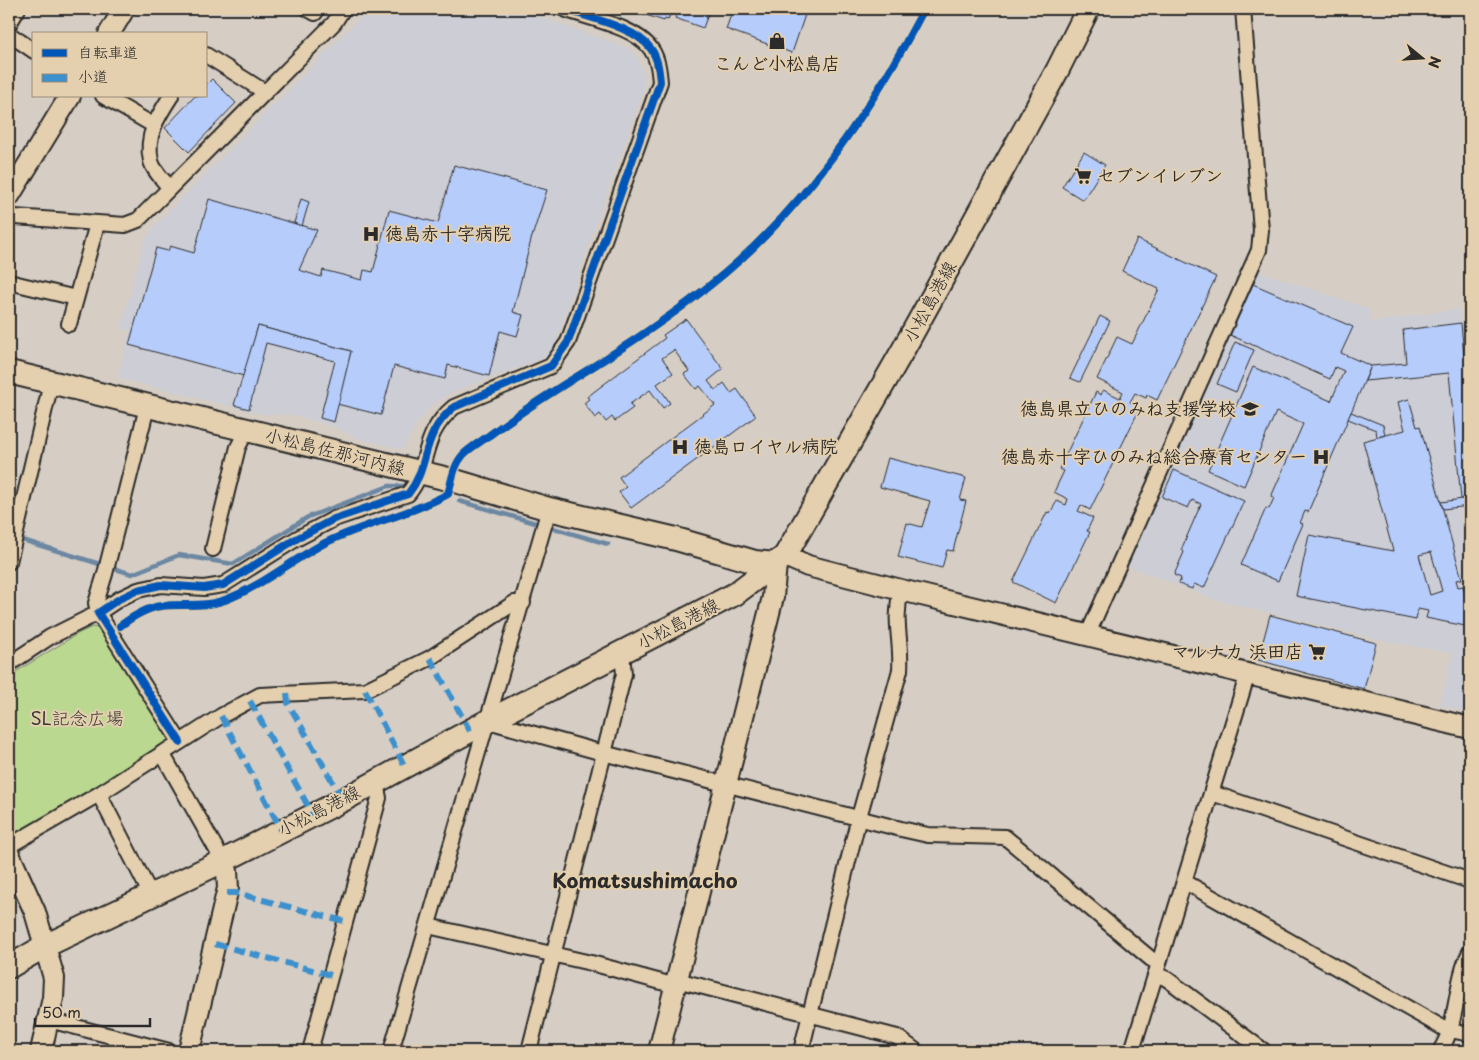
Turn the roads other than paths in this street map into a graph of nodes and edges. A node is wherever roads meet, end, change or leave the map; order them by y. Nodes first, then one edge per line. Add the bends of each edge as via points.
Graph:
1 (18, 9) edge
2 (124, 9) edge
3 (343, 9) edge
4 (564, 9) edge
5 (1088, 9) edge
6 (1243, 9) edge
7 (9, 24) edge
8 (109, 32) edge
9 (9, 34) edge
10 (32, 50) edge
11 (208, 55) edge
12 (264, 92) junction
13 (69, 98) edge
14 (106, 98) edge
15 (170, 98) edge
16 (152, 125) junction
17 (169, 187) junction
18 (9, 196) edge
19 (9, 214) edge
20 (97, 224) junction
21 (9, 282) edge
22 (76, 298) junction
23 (69, 324) dead end
24 (9, 372) edge
25 (51, 383) junction
26 (147, 408) junction
27 (247, 430) junction
28 (419, 472) junction
29 (546, 520) junction
30 (213, 549) dead end
31 (780, 560) junction
32 (9, 562) edge
33 (902, 590) junction
34 (523, 603) junction
35 (98, 613) junction
36 (1087, 636) junction
37 (622, 653) junction
38 (9, 664) edge
39 (1248, 673) junction
40 (488, 721) junction
41 (1470, 728) edge
42 (180, 742) junction
43 (162, 753) junction
44 (603, 753) junction
45 (376, 783) junction
46 (726, 784) junction
47 (1212, 793) junction
48 (99, 794) junction
49 (859, 817) junction
50 (9, 846) edge
51 (9, 854) edge
52 (223, 861) junction
53 (1470, 881) edge
54 (1185, 882) junction
55 (151, 895) junction
56 (428, 926) junction
57 (45, 946) junction
58 (553, 954) junction
59 (1468, 960) edge
60 (9, 968) edge
61 (1158, 968) junction
62 (677, 983) junction
63 (810, 1013) junction
64 (48, 1020) junction
65 (1449, 1031) junction
66 (1470, 1034) edge
67 (41, 1051) edge
68 (169, 1051) edge
69 (189, 1051) edge
70 (310, 1051) edge
71 (391, 1051) edge
72 (530, 1051) edge
73 (659, 1051) edge
74 (801, 1051) edge
75 (916, 1051) edge
76 (1132, 1051) edge
77 (1264, 1051) edge
78 (1440, 1051) edge

1 - 7 street
2 - 8 street
3 - 12 street via 334,24
4 - 28 street via 636,34 651,49 658,65 660,82 562,354 551,366 454,408 440,418 428,441
5 - 31 main road, 小松島港線 via 913,333
6 - 36 street via 1261,230 1259,250
9 - 10 street
11 - 12 street
12 - 17 street
13 - 18 street
14 - 16 street
15 - 16 street
16 - 17 street via 151,162
17 - 20 street via 138,220 125,225
19 - 20 street
20 - 22 street
21 - 22 street
22 - 23 street
24 - 25 main road, 小松島佐那河内線
25 - 26 main road, 小松島佐那河内線
25 - 32 street
26 - 27 main road, 小松島佐那河内線
26 - 35 street via 96,602
27 - 28 main road, 小松島佐那河内線
27 - 30 street via 238,447
28 - 29 main road, 小松島佐那河内線 via 502,493
28 - 35 street via 408,494 334,519 223,584 204,588 161,585 138,590
29 - 31 main road, 小松島佐那河内線 via 676,539 755,562
29 - 34 street
31 - 33 street
31 - 37 main road, 小松島港線 via 735,594
31 - 46 street
33 - 36 street
33 - 49 street via 896,609 900,670
34 - 40 street
34 - 42 street via 514,603 430,658 365,690 260,695
35 - 38 street via 50,637
35 - 42 street
36 - 39 street
37 - 40 main road, 小松島港線
37 - 44 street via 624,674
39 - 41 street
39 - 47 street
40 - 44 street
40 - 45 main road, 小松島港線
40 - 56 street
42 - 43 street
43 - 48 street
43 - 52 street
44 - 46 street
44 - 58 street
45 - 52 main road, 小松島港線
45 - 70 street via 378,798
46 - 49 street
46 - 62 street
47 - 53 street
47 - 54 street
48 - 50 street
48 - 55 street
49 - 61 street via 928,835 1005,838
49 - 63 street
51 - 57 street via 35,912
52 - 55 main road, 小松島港線
52 - 69 street via 228,888
54 - 61 street
54 - 65 street
55 - 57 main road, 小松島港線
56 - 58 street
56 - 71 street
57 - 60 main road, 小松島港線
57 - 64 street via 54,978
58 - 62 street
58 - 72 street
59 - 65 street via 1458,983
61 - 76 street
61 - 77 street via 1167,979
62 - 63 street
62 - 73 street
63 - 74 street
63 - 75 street via 897,1037
64 - 67 street
64 - 68 street
65 - 66 street
65 - 78 street

